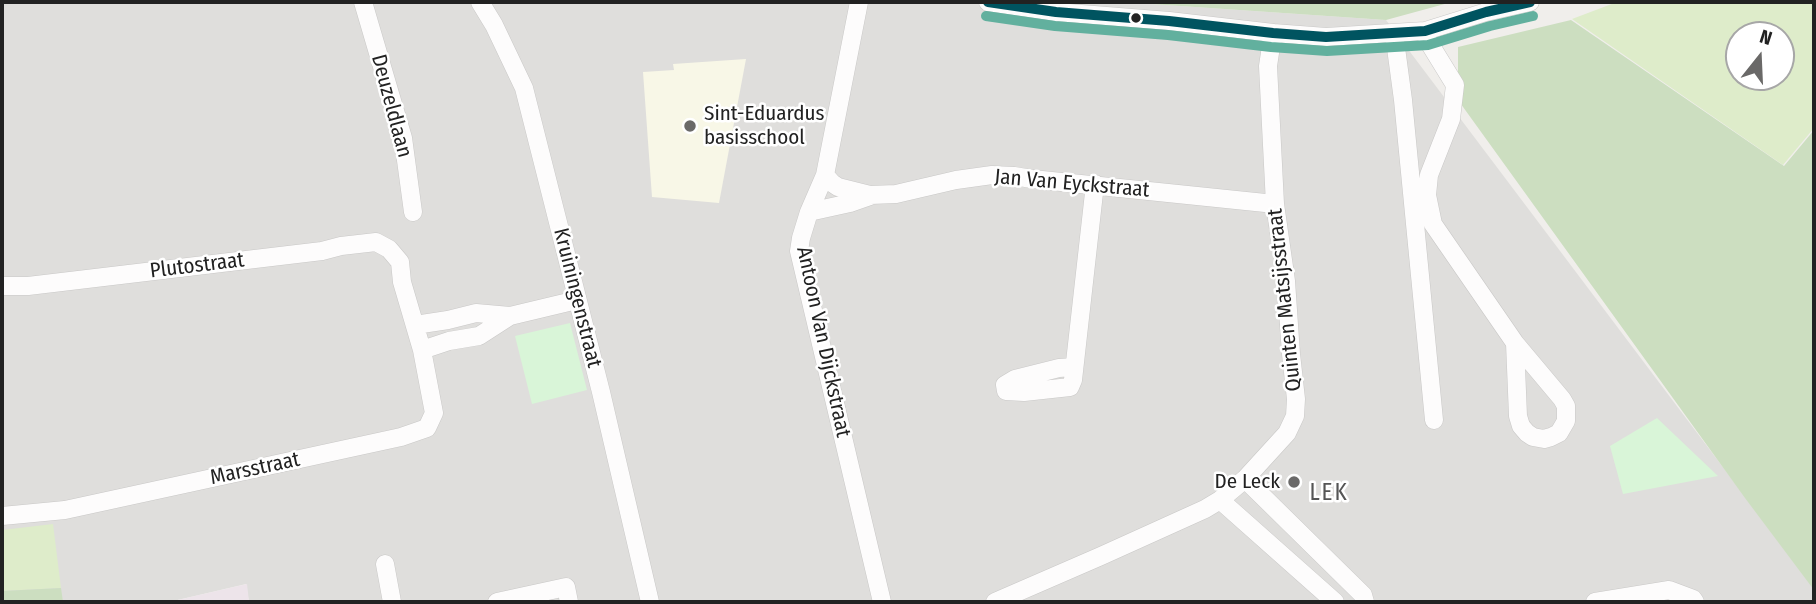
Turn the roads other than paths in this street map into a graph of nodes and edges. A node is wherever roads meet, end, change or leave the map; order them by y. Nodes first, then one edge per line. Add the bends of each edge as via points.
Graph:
1 (363, 2) edge
2 (480, 2) edge
3 (859, 2) edge
4 (988, 2) edge
5 (1530, 2) edge
6 (1425, 31) junction
7 (1273, 33) junction
8 (1394, 33) junction
9 (825, 175) junction
10 (1095, 184) junction
11 (870, 195) junction
12 (1275, 204) junction
13 (413, 212) dead end
14 (809, 212) junction
15 (389, 249) joint
16 (2, 286) edge
17 (577, 300) junction
18 (510, 316) junction
19 (415, 324) junction
20 (1515, 343) junction
21 (422, 350) junction
22 (1074, 367) dead end
23 (1434, 420) dead end
24 (1245, 479) junction
25 (1220, 500) junction
26 (2, 516) edge
27 (385, 564) dead end
28 (392, 602) edge
29 (497, 602) edge
30 (569, 602) edge
31 (650, 602) edge
32 (882, 602) edge
33 (995, 602) edge
34 (1335, 602) edge
35 (1365, 602) edge
36 (1594, 602) edge
37 (1695, 602) edge

1 - 13 street, Deuzeldlaan via 403,138
2 - 17 street, Kruiningenstraat via 524,88
3 - 9 street, Antoon Van Dijckstraat
4 - 7 street
5 - 6 street
6 - 8 street
6 - 20 street via 1455,85 1451,119 1429,175 1427,195 1433,224
7 - 8 street via 1326,37
7 - 12 street, Quinten Matsijsstraat via 1268,66
8 - 23 street
9 - 11 street, Jan Van Eyckstraat via 838,187
9 - 14 street, Antoon Van Dijckstraat
10 - 11 street, Jan Van Eyckstraat via 992,175
10 - 12 street, Jan Van Eyckstraat
10 - 22 street
11 - 14 street, Jan Van Eyckstraat
12 - 24 street, Quinten Matsijsstraat via 1286,281 1295,416 1287,433
14 - 32 street, Antoon Van Dijckstraat via 799,251
15 - 16 street, Plutostraat via 376,242
15 - 19 street, Marsstraat via 400,262
17 - 18 street
17 - 31 street, Kruiningenstraat
18 - 19 street via 476,313
18 - 21 street via 479,335
19 - 21 street, Marsstraat
20 - 20 street via 1521,426 1534,437 1551,437 1566,421 1566,406
21 - 26 street, Marsstraat via 434,413 427,428 401,438 65,510
24 - 25 street, Quinten Matsijsstraat
24 - 35 street
25 - 33 street, Quinten Matsijsstraat
25 - 34 street
27 - 28 street
29 - 30 street via 566,587
36 - 37 street via 1669,590

